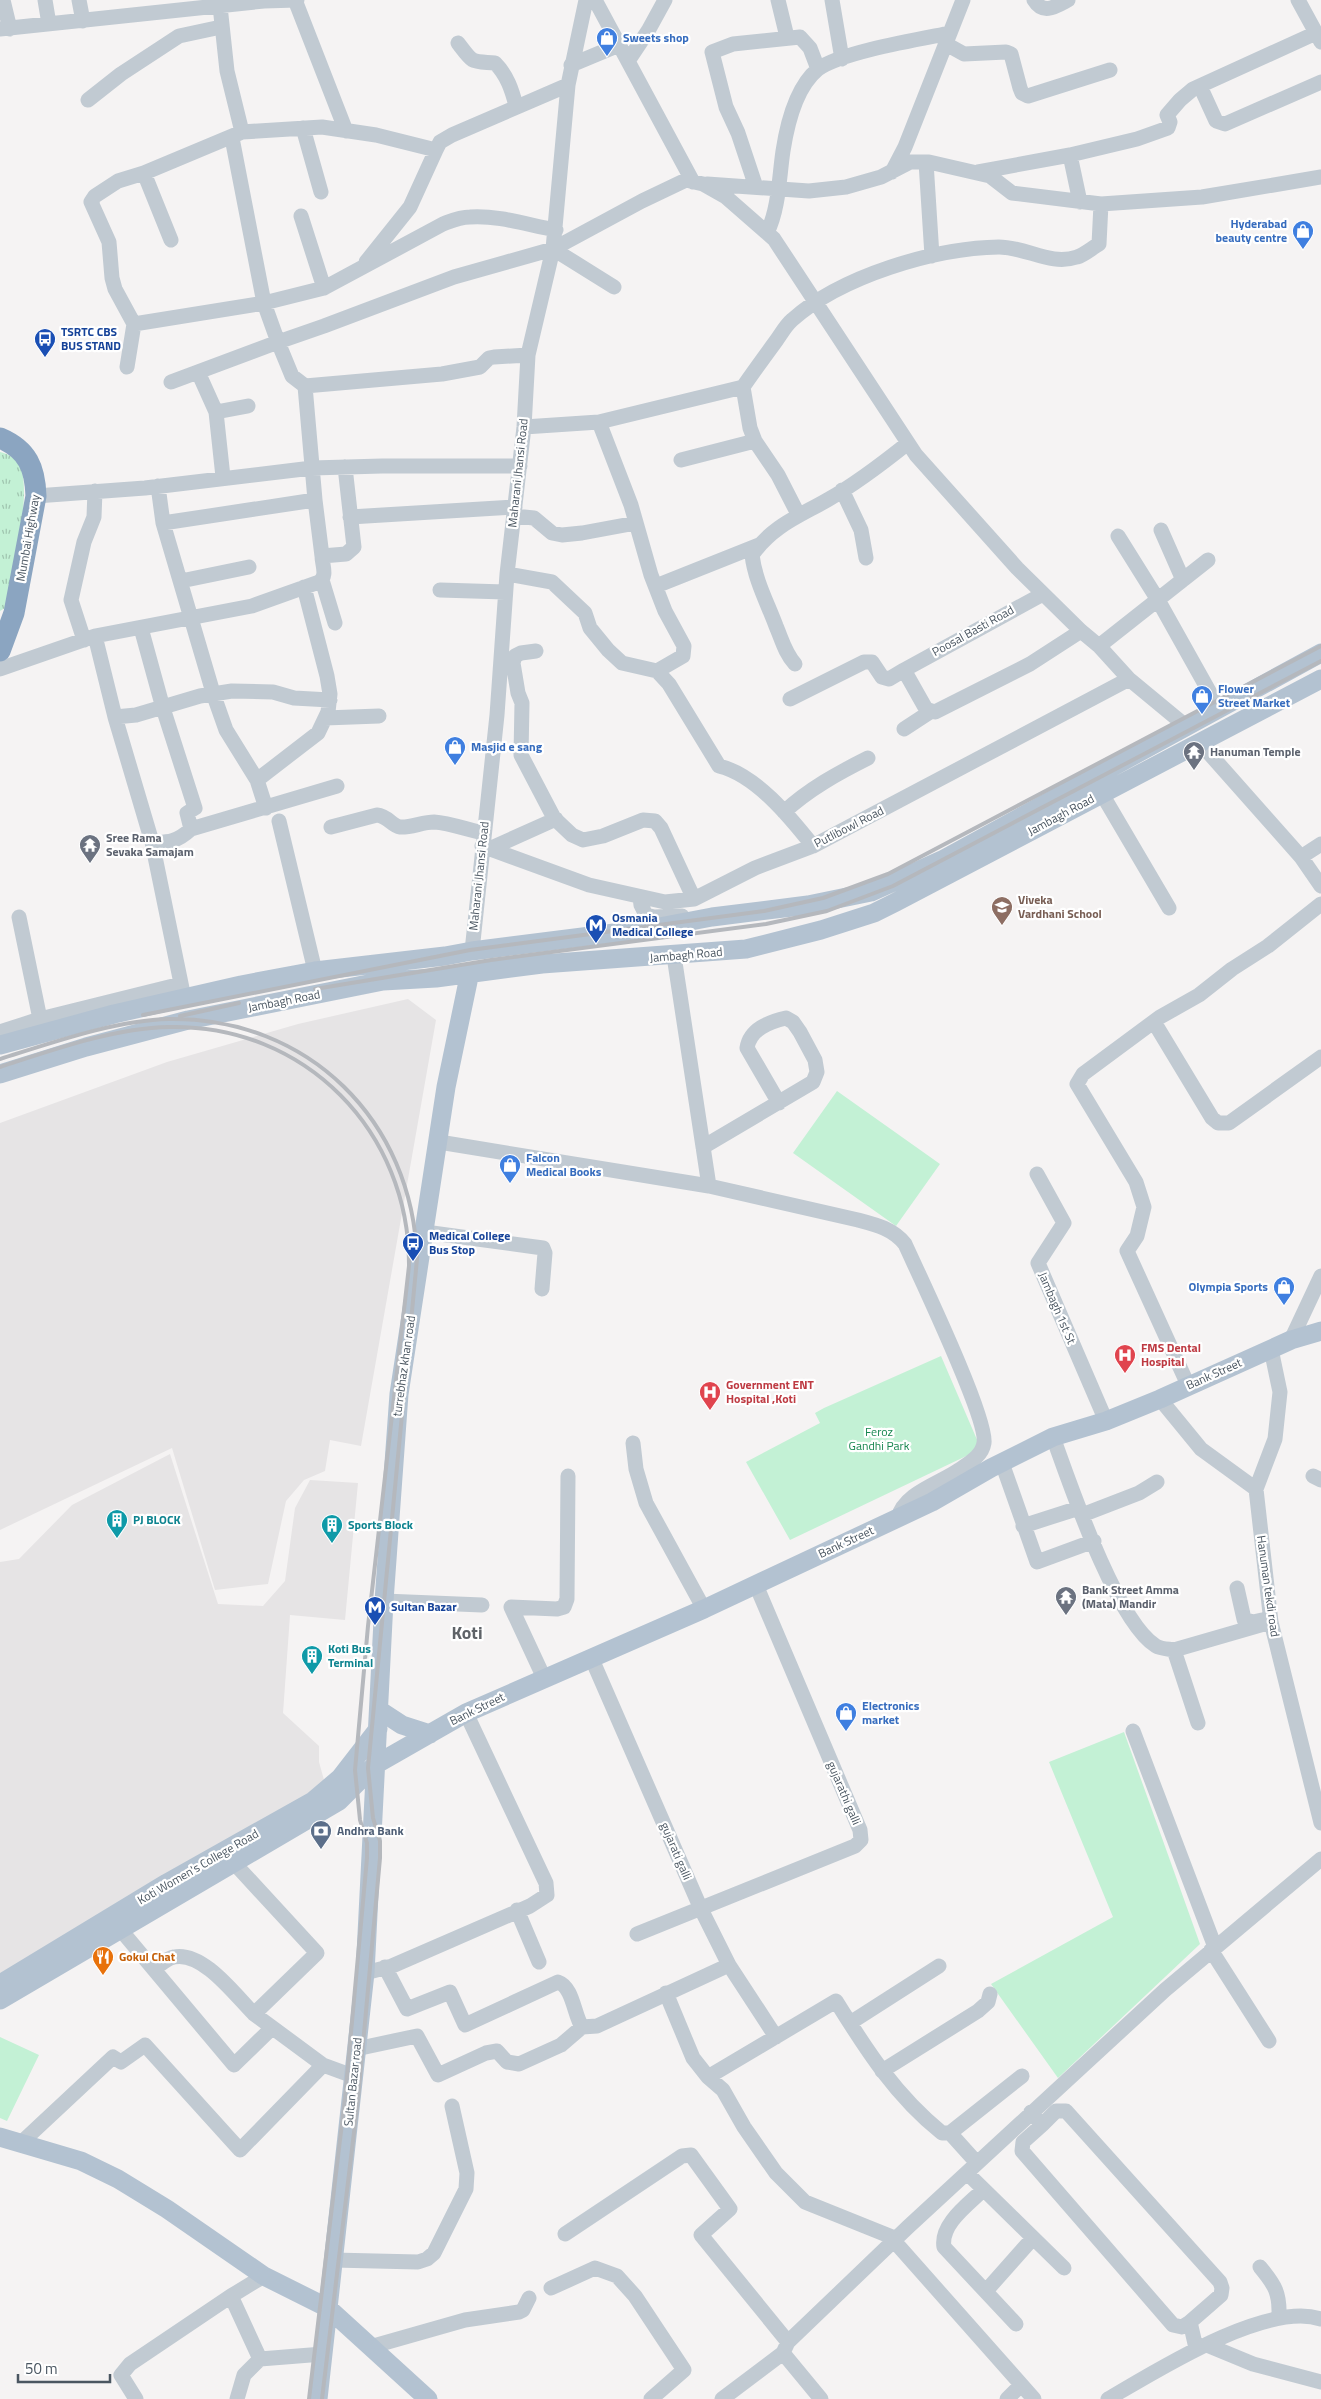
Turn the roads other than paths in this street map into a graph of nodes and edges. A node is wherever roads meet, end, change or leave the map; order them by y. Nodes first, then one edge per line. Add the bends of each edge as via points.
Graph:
1 (3, 0) edge
2 (45, 0) edge
3 (79, 0) edge
4 (264, 0) edge
5 (296, 0) edge
6 (586, 0) edge
7 (595, 0) edge
8 (665, 0) edge
9 (778, 0) edge
10 (832, 0) edge
11 (963, 0) edge
12 (1034, 0) edge
13 (1068, 0) edge
14 (1298, 0) edge
15 (220, 6) junction
16 (83, 21) junction
17 (49, 24) junction
18 (221, 27) junction
19 (5, 29) edge
20 (787, 37) junction
21 (948, 38) junction
22 (1319, 39) edge
23 (458, 43) dead end
24 (619, 45) junction
25 (842, 58) junction
26 (628, 61) junction
27 (572, 65) junction
28 (818, 69) junction
29 (1110, 70) dead end
30 (1321, 82) edge
31 (568, 85) junction
32 (1200, 86) junction
33 (88, 100) dead end
34 (516, 106) junction
35 (303, 128) junction
36 (346, 131) junction
37 (237, 135) junction
38 (436, 150) junction
39 (1070, 155) junction
40 (926, 162) junction
41 (892, 172) junction
42 (144, 173) junction
43 (977, 173) junction
44 (1321, 177) edge
45 (698, 183) junction
46 (756, 187) junction
47 (779, 189) junction
48 (321, 192) dead end
49 (1080, 202) junction
50 (1101, 204) junction
51 (301, 216) dead end
52 (556, 230) junction
53 (767, 233) junction
54 (171, 240) dead end
55 (553, 249) junction
56 (932, 256) junction
57 (362, 268) junction
58 (614, 287) dead end
59 (324, 288) junction
60 (817, 302) junction
61 (264, 304) junction
62 (134, 324) junction
63 (278, 342) junction
64 (528, 355) junction
65 (127, 367) dead end
66 (198, 372) junction
67 (171, 382) dead end
68 (305, 386) junction
69 (743, 387) junction
70 (248, 406) dead end
71 (216, 412) junction
72 (599, 422) junction
73 (524, 427) junction
74 (0, 438) edge
75 (755, 441) junction
76 (908, 443) junction
77 (681, 460) dead end
78 (520, 466) junction
79 (345, 467) junction
80 (312, 468) junction
81 (223, 478) junction
82 (158, 486) junction
83 (842, 490) junction
84 (96, 491) junction
85 (36, 496) junction
86 (315, 500) junction
87 (515, 511) junction
88 (798, 514) junction
89 (350, 517) junction
90 (636, 522) junction
91 (163, 523) junction
92 (1161, 530) dead end
93 (1118, 536) dead end
94 (759, 545) junction
95 (322, 556) junction
96 (866, 558) dead end
97 (1208, 560) dead end
98 (249, 567) dead end
99 (507, 574) junction
100 (322, 580) junction
101 (1183, 580) junction
102 (181, 581) junction
103 (656, 586) junction
104 (304, 587) junction
105 (440, 590) dead end
106 (505, 592) junction
107 (1043, 594) junction
108 (1158, 600) junction
109 (192, 617) junction
110 (335, 623) dead end
111 (141, 628) junction
112 (1081, 631) junction
113 (89, 638) junction
114 (1099, 646) junction
115 (0, 651) edge
116 (536, 651) dead end
117 (1321, 653) edge
118 (795, 664) dead end
119 (0, 669) edge
120 (904, 670) junction
121 (657, 672) junction
122 (1129, 679) junction
123 (1321, 679) edge
124 (214, 694) junction
125 (790, 699) dead end
126 (330, 700) junction
127 (162, 708) junction
128 (1219, 709) junction
129 (930, 712) junction
130 (379, 716) dead end
131 (115, 717) junction
132 (325, 718) junction
133 (1186, 727) junction
134 (904, 729) dead end
135 (1200, 743) junction
136 (868, 758) dead end
137 (257, 780) junction
138 (337, 786) dead end
139 (1102, 794) junction
140 (266, 808) junction
141 (784, 812) junction
142 (556, 819) junction
143 (279, 820) dead end
144 (331, 827) dead end
145 (191, 829) junction
146 (152, 842) junction
147 (485, 843) junction
148 (1321, 844) edge
149 (813, 846) junction
150 (1300, 857) junction
151 (1321, 886) edge
152 (863, 894) junction
153 (640, 897) junction
154 (694, 899) junction
155 (1321, 904) edge
156 (1169, 908) dead end
157 (19, 917) dead end
158 (712, 917) junction
159 (862, 917) junction
160 (605, 934) junction
161 (472, 951) junction
162 (674, 956) junction
163 (632, 959) junction
164 (315, 971) junction
165 (470, 972) junction
166 (182, 991) junction
167 (40, 1019) junction
168 (1154, 1022) junction
169 (0, 1032) edge
170 (0, 1045) edge
171 (1321, 1057) edge
172 (0, 1074) edge
173 (779, 1103) junction
174 (439, 1142) junction
175 (703, 1147) junction
176 (1037, 1174) dead end
177 (709, 1186) junction
178 (425, 1232) junction
179 (1321, 1276) edge
180 (542, 1289) dead end
181 (1321, 1331) edge
182 (1291, 1340) junction
183 (1271, 1349) junction
184 (1188, 1385) junction
185 (1160, 1399) junction
186 (1106, 1421) junction
187 (1053, 1437) junction
188 (633, 1443) dead end
189 (1002, 1463) junction
190 (568, 1476) dead end
191 (1157, 1482) dead end
192 (1256, 1489) junction
193 (1081, 1511) junction
194 (898, 1518) junction
195 (1023, 1526) junction
196 (1094, 1541) junction
197 (756, 1584) junction
198 (1237, 1588) dead end
199 (384, 1601) junction
200 (482, 1605) dead end
201 (704, 1609) junction
202 (1271, 1620) junction
203 (1174, 1650) junction
204 (591, 1657) junction
205 (544, 1678) junction
206 (379, 1710) junction
207 (466, 1713) junction
208 (1198, 1723) dead end
209 (378, 1729) junction
210 (1133, 1731) dead end
211 (430, 1734) junction
212 (376, 1765) junction
213 (1315, 1765) edge
214 (1321, 1823) edge
215 (1321, 1860) edge
216 (234, 1863) junction
217 (701, 1909) junction
218 (517, 1910) junction
219 (120, 1929) junction
220 (637, 1934) dead end
221 (1213, 1949) junction
222 (539, 1962) dead end
223 (729, 1965) junction
224 (939, 1966) dead end
225 (385, 1967) junction
226 (154, 1970) junction
227 (365, 1973) junction
228 (0, 1984) edge
229 (666, 1993) junction
230 (990, 1994) dead end
231 (0, 2000) edge
232 (254, 2014) junction
233 (850, 2023) junction
234 (582, 2027) junction
235 (272, 2028) junction
236 (776, 2037) junction
237 (1269, 2041) dead end
238 (356, 2049) junction
239 (323, 2065) junction
240 (882, 2072) junction
241 (353, 2076) junction
242 (1022, 2076) dead end
243 (708, 2077) junction
244 (452, 2106) dead end
245 (1031, 2112) junction
246 (1042, 2125) junction
247 (950, 2134) junction
248 (0, 2137) edge
249 (22, 2142) junction
250 (972, 2168) junction
251 (983, 2190) junction
252 (566, 2234) dead end
253 (1033, 2238) junction
254 (896, 2240) junction
255 (333, 2260) junction
256 (1260, 2267) dead end
257 (1064, 2268) dead end
258 (264, 2276) junction
259 (551, 2288) dead end
260 (986, 2291) junction
261 (230, 2296) junction
262 (529, 2298) dead end
263 (328, 2308) junction
264 (1279, 2317) junction
265 (1321, 2319) edge
266 (1190, 2322) junction
267 (1016, 2324) dead end
268 (1201, 2346) junction
269 (370, 2347) junction
270 (786, 2348) junction
271 (323, 2354) junction
272 (260, 2359) junction
273 (1321, 2382) edge
274 (1021, 2385) junction
275 (136, 2399) edge
276 (237, 2399) edge
277 (318, 2399) edge
278 (428, 2399) edge
279 (651, 2399) edge
280 (722, 2399) edge
281 (821, 2399) edge
282 (1007, 2399) edge
283 (1034, 2399) edge
284 (1108, 2399) edge

1 - 19 street
2 - 17 street
3 - 16 street
4 - 5 street
4 - 15 street
5 - 36 street
6 - 27 street, Maharani Jhansi Road
7 - 24 street
8 - 26 street
9 - 20 street
10 - 25 street
11 - 21 street
12 - 13 street via 1039,8 1044,9
14 - 22 street
15 - 16 street
15 - 18 street
16 - 17 street
17 - 19 street
18 - 33 street via 179,36
18 - 37 street
20 - 28 street via 800,37 806,41
20 - 46 street via 733,44 712,52 726,107
21 - 25 street via 893,44
21 - 29 street via 964,54 1010,54 1022,93 1028,96
21 - 41 street
22 - 32 street
23 - 34 street via 469,60 495,63 502,70
24 - 26 street
24 - 27 street
25 - 28 street
26 - 45 street
27 - 31 street, Maharani Jhansi Road
28 - 47 street via 789,118
30 - 32 street via 1225,124 1216,120
31 - 34 street
31 - 52 street, Maharani Jhansi Road
32 - 39 street via 1171,109 1167,115 1168,128 1137,140
34 - 38 street via 452,135 440,142
35 - 36 street
35 - 37 street
35 - 48 street
36 - 38 street
37 - 42 street
37 - 61 street
38 - 57 street via 410,207
39 - 43 street
39 - 49 street
40 - 41 street via 910,162
40 - 43 street
40 - 56 street
41 - 47 street via 846,187 809,191
42 - 54 street
42 - 62 street via 118,181 91,202 109,242 115,289
43 - 49 street via 990,176 1012,193
44 - 50 street via 1202,196
45 - 46 street
45 - 53 street via 726,197
45 - 55 street via 686,180
46 - 47 street
47 - 53 street
49 - 50 street
50 - 56 street via 1099,244 1078,257 1057,260 1025,250 1001,247 956,250
51 - 59 street
52 - 55 street, Maharani Jhansi Road
52 - 57 street via 470,216 443,224
53 - 60 street
55 - 58 street
55 - 63 street via 454,277
55 - 64 street, Maharani Jhansi Road
56 - 60 street via 862,278
57 - 59 street
59 - 61 street
60 - 69 street via 791,320
60 - 76 street
61 - 62 street
61 - 63 street
62 - 65 street
63 - 66 street
63 - 68 street via 292,376
64 - 68 street via 489,358 480,367 442,374
64 - 73 street, Maharani Jhansi Road
66 - 67 street
66 - 71 street
68 - 80 street
69 - 72 street
69 - 75 street
70 - 71 street
71 - 81 street
72 - 73 street
72 - 90 street
73 - 78 street, Maharani Jhansi Road
74 - 85 highway, Mumbai Highway via 27,456 36,476
75 - 77 street
75 - 88 street via 778,475
76 - 83 street
76 - 107 street
78 - 79 street
78 - 87 street, Maharani Jhansi Road
79 - 80 street
79 - 89 street
80 - 81 street
80 - 86 street
81 - 82 street
82 - 84 street
82 - 91 street
83 - 88 street
83 - 96 street via 861,530
84 - 85 street
84 - 113 street via 94,517 84,542 71,600
85 - 115 highway, Mumbai Highway via 14,613
86 - 91 street
86 - 95 street
87 - 89 street
87 - 90 street via 562,535
87 - 99 street, Maharani Jhansi Road
88 - 94 street via 766,536
89 - 95 street via 352,550 346,554
90 - 103 street
91 - 102 street
92 - 101 street
93 - 108 street
94 - 103 street
94 - 118 street via 752,555 754,567 780,639
95 - 100 street via 325,572
97 - 101 street
98 - 102 street
99 - 106 street, Maharani Jhansi Road
99 - 121 street via 552,582 585,613 590,628 622,663
100 - 104 street
100 - 110 street
101 - 108 street
102 - 109 street
103 - 121 street via 684,651 679,660
104 - 109 street via 252,606
104 - 126 street
105 - 106 street
106 - 147 street, Maharani Jhansi Road
107 - 112 street
107 - 120 street, Poosal Basti Road
108 - 114 street
108 - 128 street
109 - 111 street
109 - 124 street
111 - 113 street
111 - 127 street
112 - 114 street
112 - 129 street via 1030,664
113 - 119 street
113 - 131 street
114 - 122 street
116 - 142 street via 520,653 513,663 522,703 521,755
117 - 128 main road, Jambagh Road
120 - 125 street, Poosal Basti Road via 889,679 882,677 872,662 864,662
120 - 129 street
121 - 141 street via 669,684 719,766 732,769
122 - 133 street
122 - 149 street, Putlibowl Road
123 - 135 main road, Jambagh Road
124 - 126 street via 273,692 294,698
124 - 127 street
124 - 137 street via 226,730
126 - 132 street
127 - 131 street
127 - 145 street via 194,808 187,813
128 - 133 main road, Jambagh Road
129 - 134 street
130 - 132 street
131 - 146 street
132 - 137 street via 318,732
133 - 152 main road, Jambagh Road via 942,860
135 - 139 main road, Jambagh Road
135 - 150 street
136 - 141 street via 825,782
137 - 140 street
138 - 140 street
139 - 156 street
139 - 159 main road, Jambagh Road via 964,868
140 - 145 street
141 - 149 street
142 - 147 street
142 - 154 street via 572,835 584,840 643,820 655,821
143 - 164 street
144 - 147 street, Putlibowl Road via 377,815 402,827 435,822
145 - 146 street via 168,843
146 - 166 street
147 - 153 street, Putlibowl Road via 589,885
147 - 161 street, Maharani Jhansi Road
148 - 150 street
149 - 154 street, Putlibowl Road via 755,868
150 - 151 street
152 - 158 main road, Jambagh Road via 808,905
152 - 159 main road via 867,905
153 - 154 street, Putlibowl Road via 665,902
153 - 158 street via 646,915
155 - 168 street via 1199,995
157 - 167 street
158 - 160 main road, Jambagh Road
159 - 162 main road, Jambagh Road via 746,949
160 - 161 main road, Jambagh Road
160 - 163 main road via 614,950 624,952
161 - 164 main road, Jambagh Road
162 - 163 main road, Jambagh Road
162 - 175 street
163 - 165 main road, Jambagh Road
164 - 166 main road, Jambagh Road
165 - 172 main road, Jambagh Road via 383,981 188,1020
165 - 174 main road, turrebhaz khan road via 446,1087
166 - 167 street
166 - 170 main road, Jambagh Road
167 - 169 street
168 - 171 street via 1218,1123 1229,1123
168 - 184 street via 1083,1074 1077,1084 1136,1182 1144,1206 1138,1236 1127,1251
173 - 173 street via 813,1082 817,1072 815,1060 800,1032 786,1018 755,1032 748,1038 747,1048
173 - 175 street
174 - 177 street
174 - 178 main road, turrebhaz khan road
175 - 177 street
176 - 186 street, Jambagh 1st St via 1064,1223 1038,1263
177 - 194 street via 880,1226 897,1235 905,1244 955,1357 984,1434 983,1448 974,1459 908,1500 900,1509
178 - 180 street via 543,1248
178 - 199 main road, turrebhaz khan road via 399,1394
179 - 182 street
181 - 182 main road, Bank Street
182 - 183 main road, Bank Street
183 - 184 main road, Bank Street
183 - 192 street, Hanuman tekdi road via 1280,1392 1275,1439
184 - 185 main road, Bank Street
185 - 186 main road, Bank Street
185 - 192 street via 1202,1449
186 - 187 main road, Bank Street
187 - 189 main road, Bank Street
187 - 193 street
188 - 201 street via 636,1469 646,1503
189 - 194 main road, Bank Street
189 - 195 street
190 - 205 street via 567,1599 564,1607 511,1607
191 - 193 street via 1139,1493
192 - 202 street, Hanuman tekdi road
193 - 195 street
193 - 196 street
194 - 197 main road, Bank Street
195 - 196 street via 1039,1563
196 - 203 street via 1131,1618 1157,1648
197 - 201 main road, Bank Street
197 - 217 street, gujarathi galli via 860,1830 861,1840 855,1846
198 - 202 street via 1242,1614 1247,1621
199 - 200 street
199 - 206 main road, turrebhaz khan road
201 - 204 main road, Bank Street
202 - 203 street
202 - 213 street, Hanuman tekdi road
203 - 208 street
204 - 205 main road, Bank Street
204 - 217 street, gujarati galli
205 - 207 main road, Bank Street
206 - 209 main road, turrebhaz khan road
206 - 211 main road via 402,1725
207 - 211 main road, Bank Street
207 - 218 street via 546,1883 546,1895
209 - 212 main road, turrebhaz khan road
209 - 228 main road, Koti Women's College Road via 340,1778 312,1801 167,1883
210 - 221 street
211 - 212 main road, Bank Street
212 - 216 main road, Koti Women's College Road via 339,1801
212 - 227 main road, Sultan Bazar road
213 - 214 street, Hanuman tekdi road
215 - 221 street
216 - 219 main road, Koti Women's College Road
216 - 232 street via 317,1952
217 - 220 street
217 - 223 street, gujarati galli
218 - 222 street
218 - 225 street
219 - 226 street
219 - 231 main road, Koti Women's College Road
221 - 237 street
221 - 245 street
223 - 229 street
223 - 236 street, gujarati galli
224 - 233 street
225 - 227 street
225 - 234 street via 407,2009 450,1992 465,2025 558,1982 568,1990
226 - 232 street via 172,1957 188,1956 201,1962
226 - 235 street via 234,2065
227 - 238 main road, Sultan Bazar road
229 - 234 street via 597,2026
229 - 243 street via 693,2058
230 - 240 street via 988,2002 978,2011
232 - 235 street
233 - 236 street via 836,2001
233 - 240 street
234 - 238 street via 561,2046 519,2064 507,2062 497,2051 438,2075 417,2036
235 - 239 street
236 - 243 street
238 - 241 main road, Sultan Bazar road
239 - 241 street
239 - 249 street via 240,2150 145,2045 121,2062 113,2058
240 - 247 street via 923,2118 942,2133
241 - 255 main road, Sultan Bazar road
242 - 247 street
243 - 254 street via 723,2090 744,2128 776,2174 805,2202
244 - 255 street via 467,2173 466,2189 434,2253 418,2262
245 - 246 street
245 - 250 street
246 - 266 street via 1023,2142 1022,2151 1173,2325 1182,2327
246 - 266 street via 1056,2112 1066,2111 1220,2282 1221,2295
247 - 250 street
248 - 249 main road
249 - 258 main road via 81,2161 118,2179
250 - 251 street
250 - 254 street
251 - 253 street
251 - 260 street via 950,2224 943,2241 944,2247
252 - 270 street via 682,2156 691,2155 730,2209 702,2235
253 - 257 street
253 - 260 street
254 - 270 street
254 - 274 street
255 - 263 main road, Sultan Bazar road
256 - 264 street via 1274,2284
258 - 261 street
258 - 263 main road
259 - 279 street via 596,2268 617,2276 636,2296 684,2370
260 - 267 street
261 - 272 street
261 - 275 street via 130,2364 121,2375
262 - 269 street via 519,2312 465,2320
263 - 269 main road
263 - 271 main road, Sultan Bazar road
264 - 265 street
264 - 268 street
266 - 268 street
268 - 273 street
268 - 284 street
269 - 278 main road
270 - 280 street
270 - 281 street
271 - 272 street
271 - 277 main road, Sultan Bazar road
272 - 276 street via 244,2374
274 - 282 street
274 - 283 street

